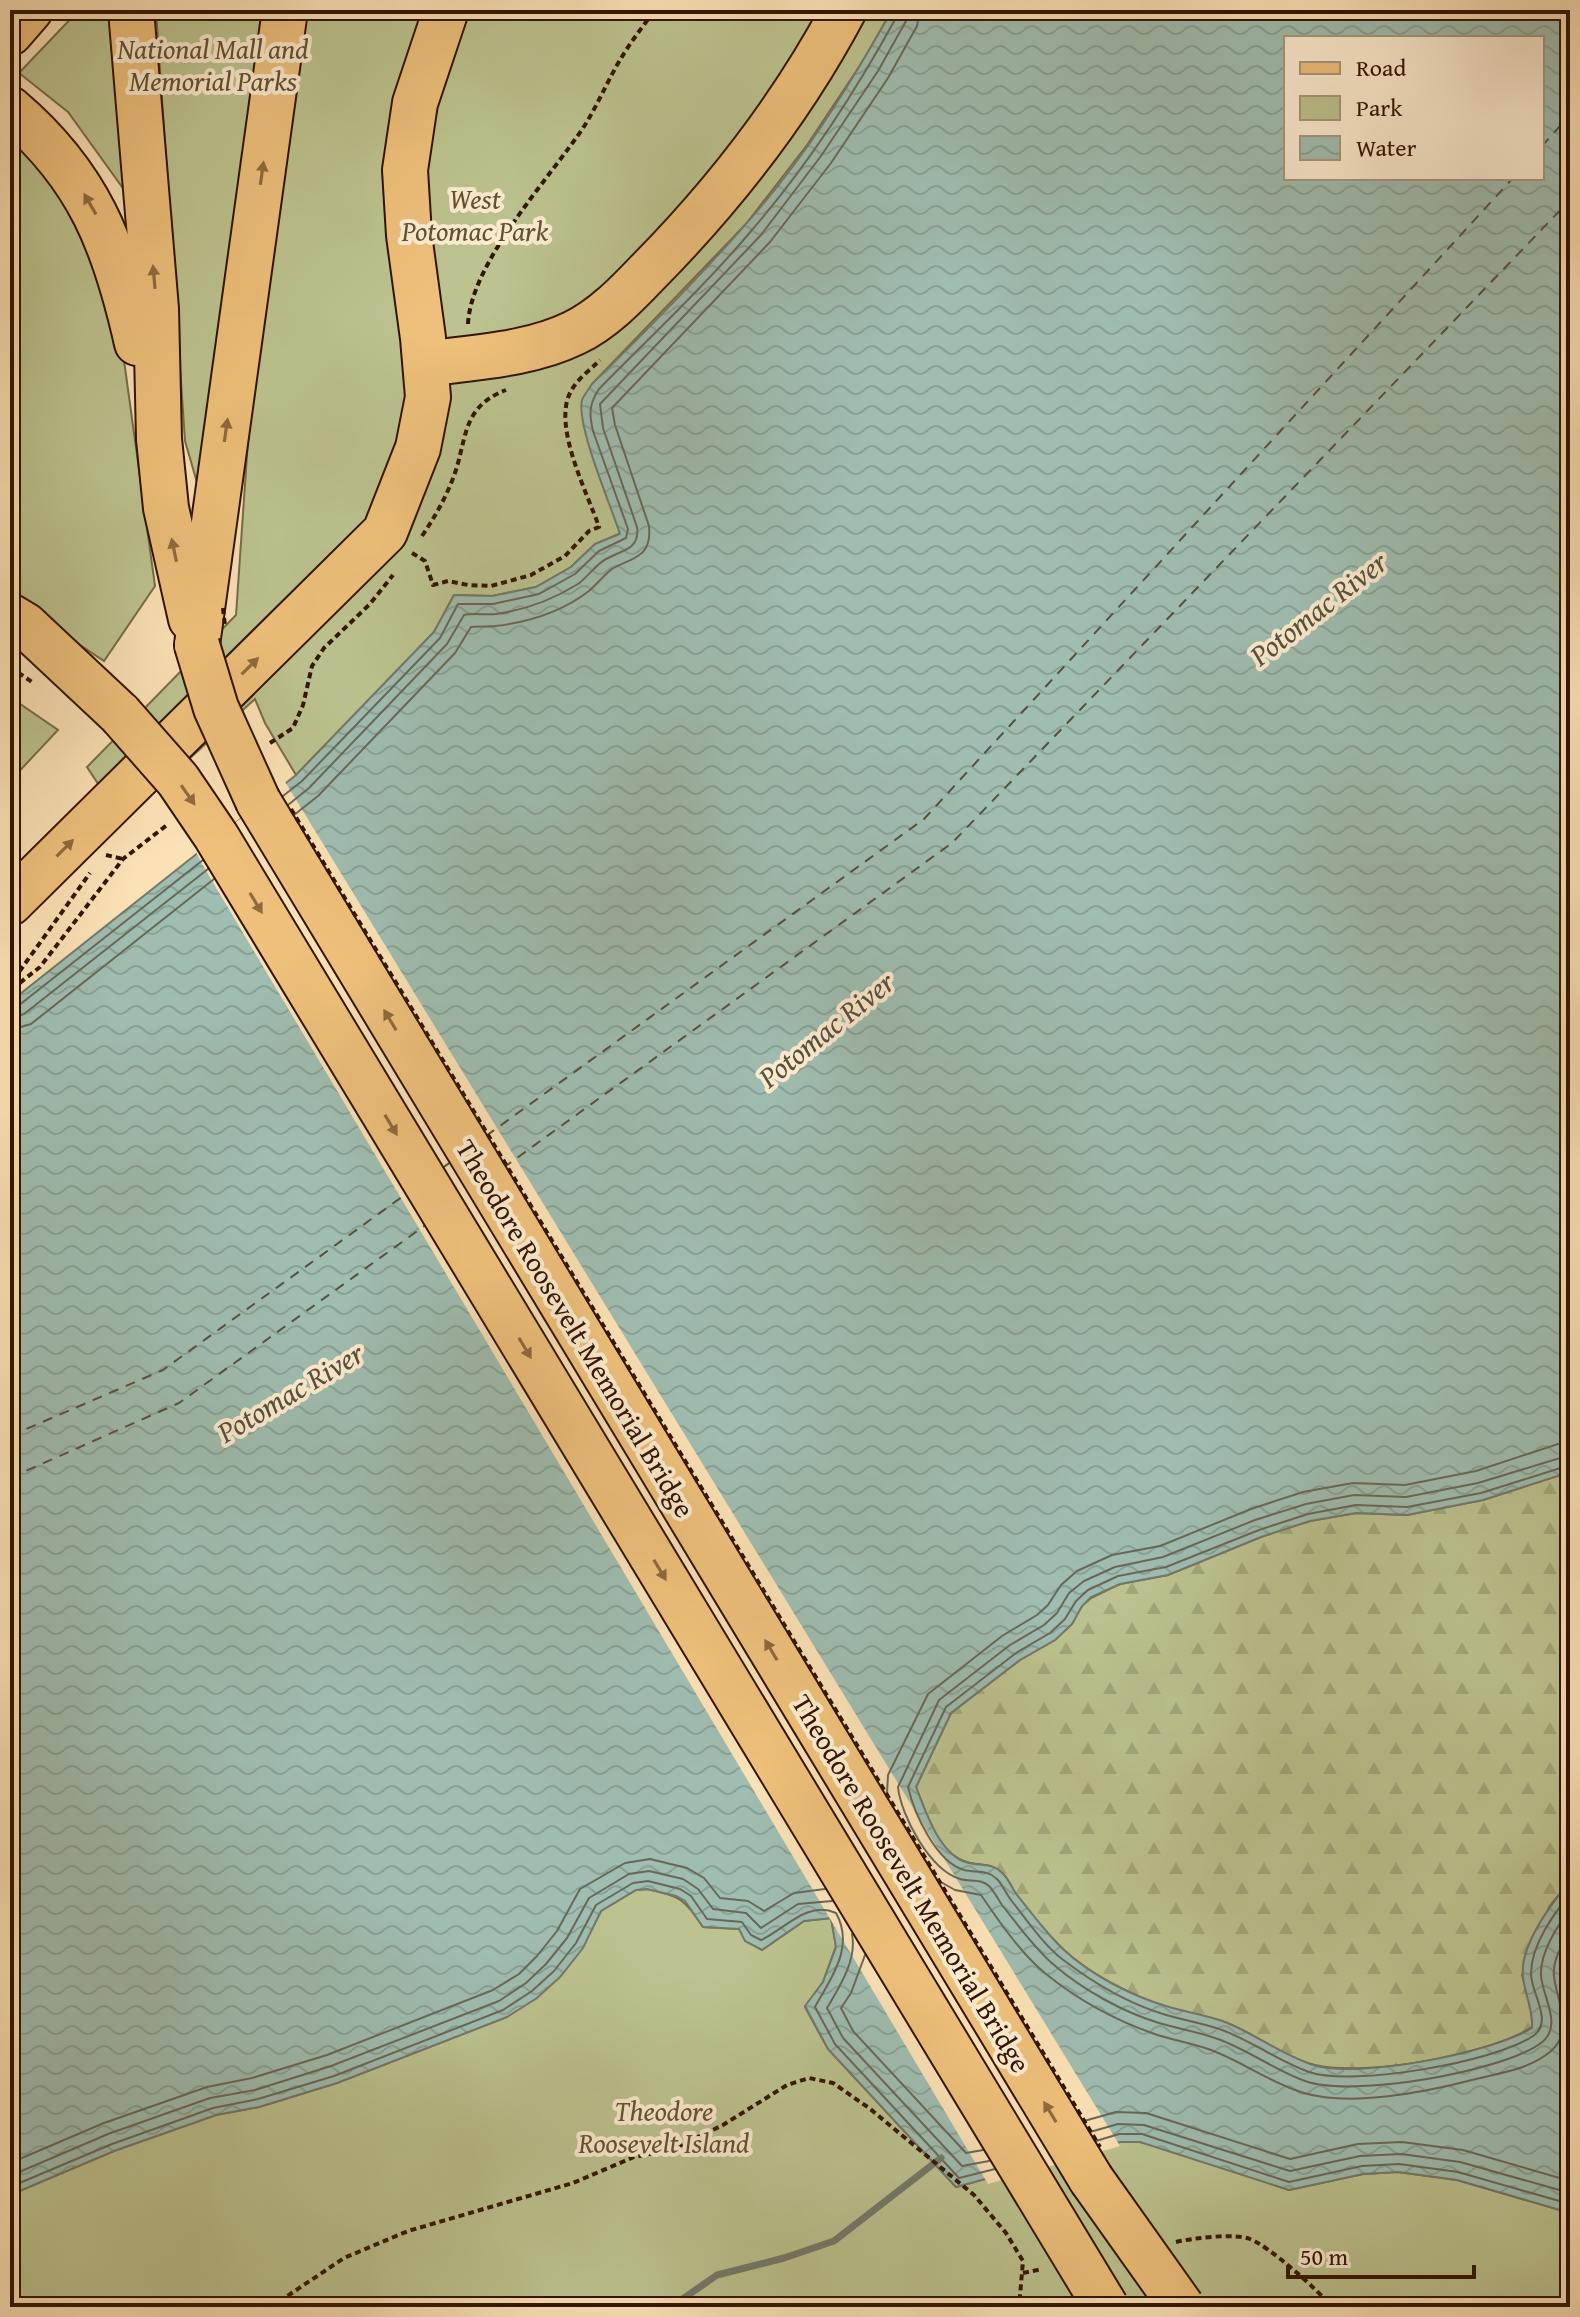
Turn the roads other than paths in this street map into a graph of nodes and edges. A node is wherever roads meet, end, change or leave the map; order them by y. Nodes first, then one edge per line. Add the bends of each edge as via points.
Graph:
1 (22, 10) edge
2 (30, 10) edge
3 (131, 10) edge
4 (285, 10) edge
5 (446, 10) edge
6 (844, 10) edge
7 (10, 21) edge
8 (10, 33) edge
9 (10, 109) edge
10 (426, 364) junction
11 (159, 439) junction
12 (410, 466) junction
13 (10, 616) edge
14 (197, 645) junction
15 (10, 648) edge
16 (107, 702) junction
17 (10, 861) edge
18 (10, 903) edge
19 (1098, 2168) junction
20 (1106, 2307) edge
21 (1162, 2307) edge
22 (1182, 2307) edge

1 - 7 main road
2 - 8 main road
11 -> 3 main road via 156,309
14 -> 4 main road
5 - 10 main road via 415,103 405,170
6 - 10 main road via 736,172 630,291 558,340
11 -> 9 main road via 129,307 104,230 63,164
10 - 12 main road via 426,414
14 -> 11 main road, Theodore Roosevelt Memorial Bridge via 170,532
12 - 17 main road
18 -> 12 main road via 385,532
13 - 16 main road, Theodore Roosevelt Memorial Bridge
19 -> 14 main road, Theodore Roosevelt Memorial Bridge, bridge via 273,827 231,746
15 - 16 main road
16 -> 20 main road, Theodore Roosevelt Memorial Bridge, bridge via 167,767 216,836
19 - 21 main road, Theodore Roosevelt Memorial Bridge, bridge
19 - 22 main road, Theodore Roosevelt Memorial Bridge, bridge

